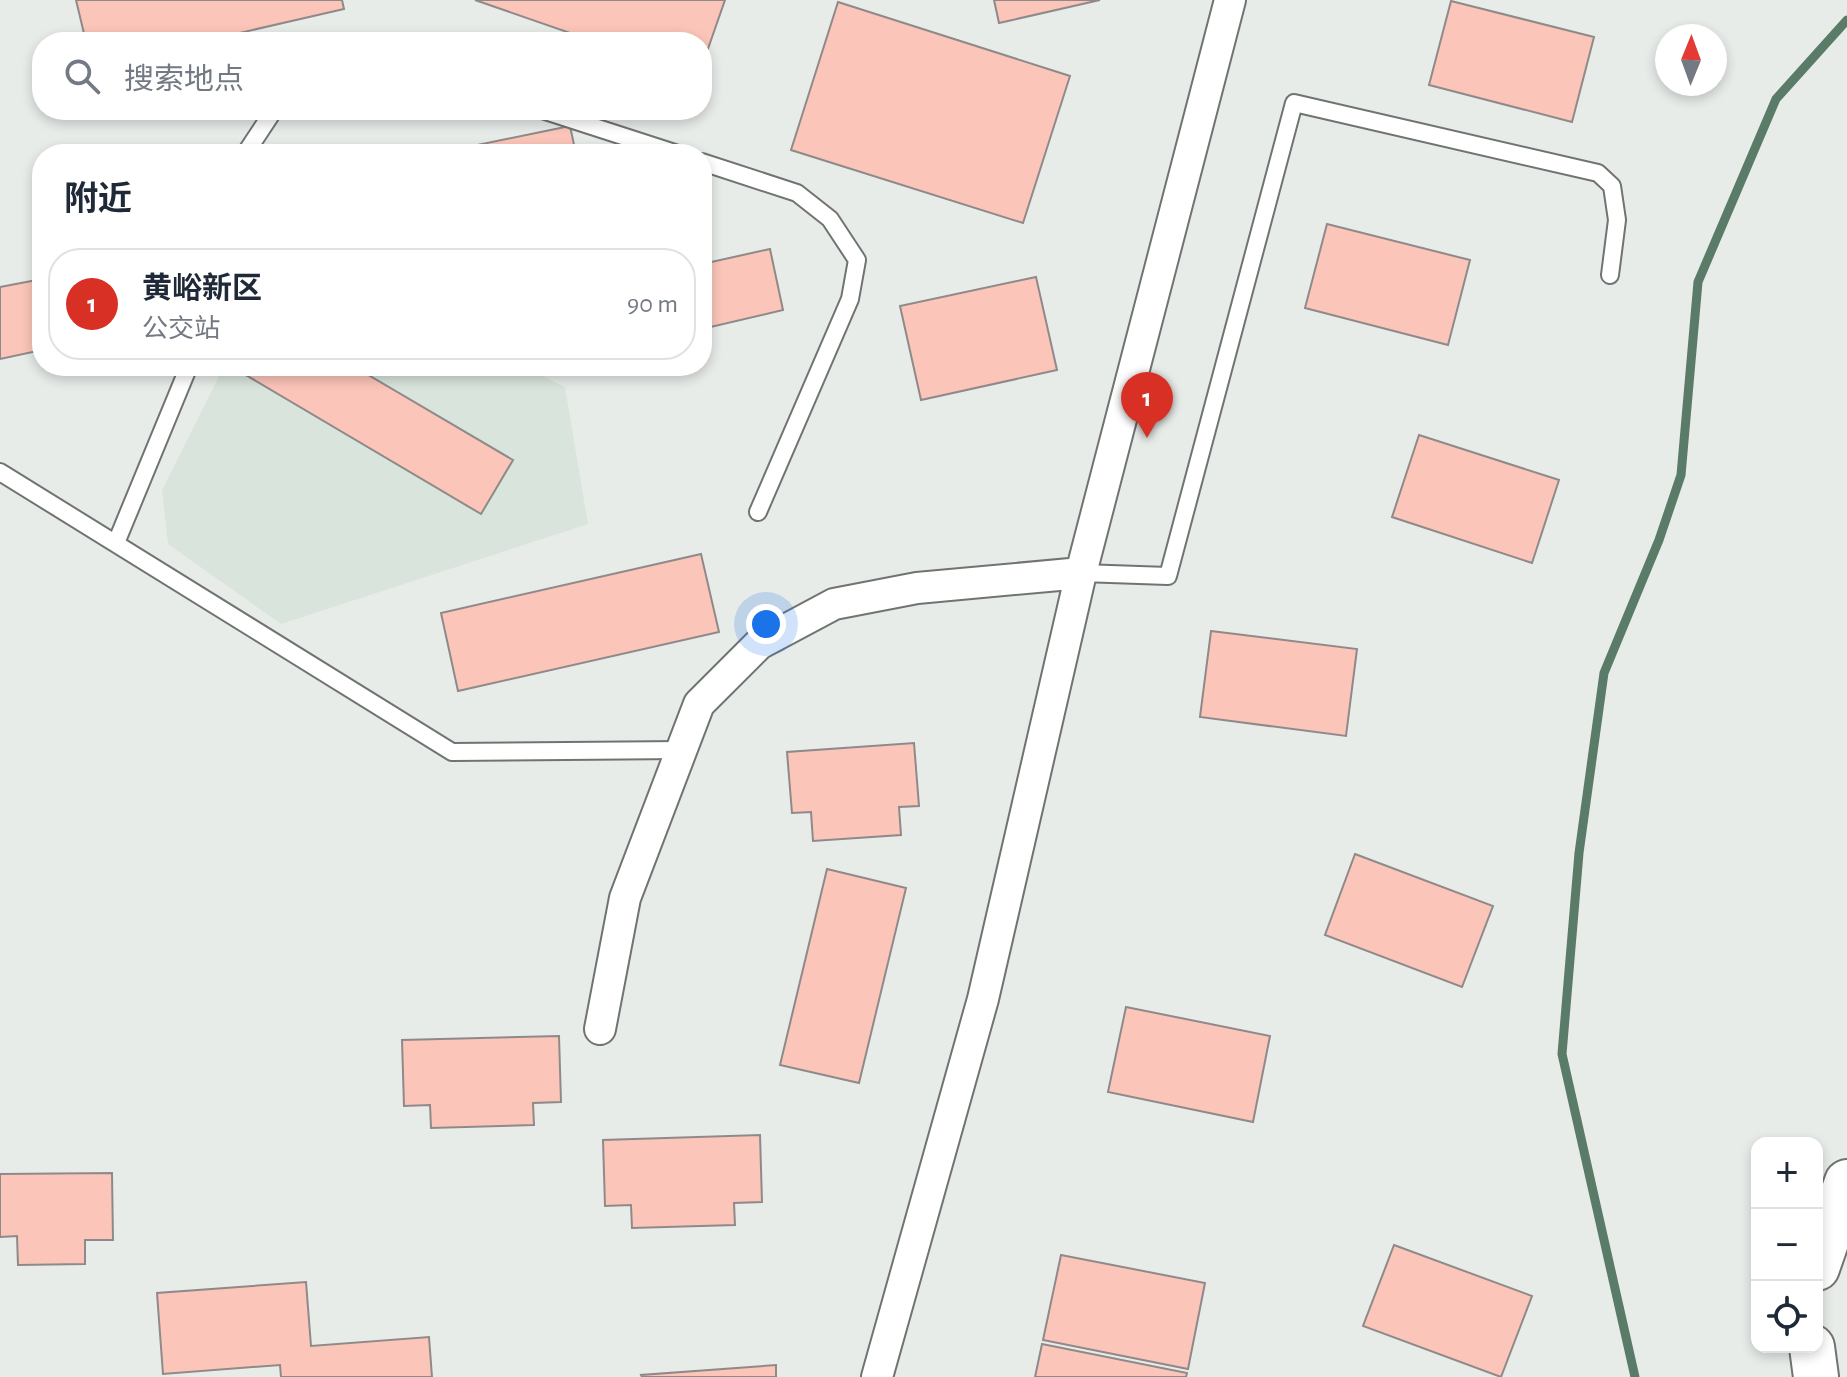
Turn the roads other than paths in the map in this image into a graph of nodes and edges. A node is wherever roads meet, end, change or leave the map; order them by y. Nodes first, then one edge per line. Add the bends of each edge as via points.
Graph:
1 (1230, 0) edge
2 (267, 120) edge
3 (573, 120) edge
4 (252, 144) edge
5 (647, 144) edge
6 (712, 165) edge
7 (1610, 275) dead end
8 (185, 376) edge
9 (0, 472) edge
10 (758, 512) dead end
11 (116, 543) junction
12 (1081, 573) junction
13 (682, 750) junction
14 (600, 1029) dead end
15 (1847, 1182) edge
16 (1823, 1251) edge
17 (1813, 1353) edge
18 (877, 1377) edge
19 (1816, 1377) edge

1 - 12 street
2 - 4 lane
3 - 5 lane
6 - 10 lane via 797,193 830,219 857,260 850,299
7 - 12 lane via 1617,220 1612,186 1598,173 1294,103 1168,576
8 - 11 lane
9 - 11 lane
11 - 13 lane via 452,752
12 - 13 street via 917,588 834,604 759,644 699,704
12 - 18 street via 983,999
13 - 14 street via 625,898
15 - 16 highway
17 - 19 highway

